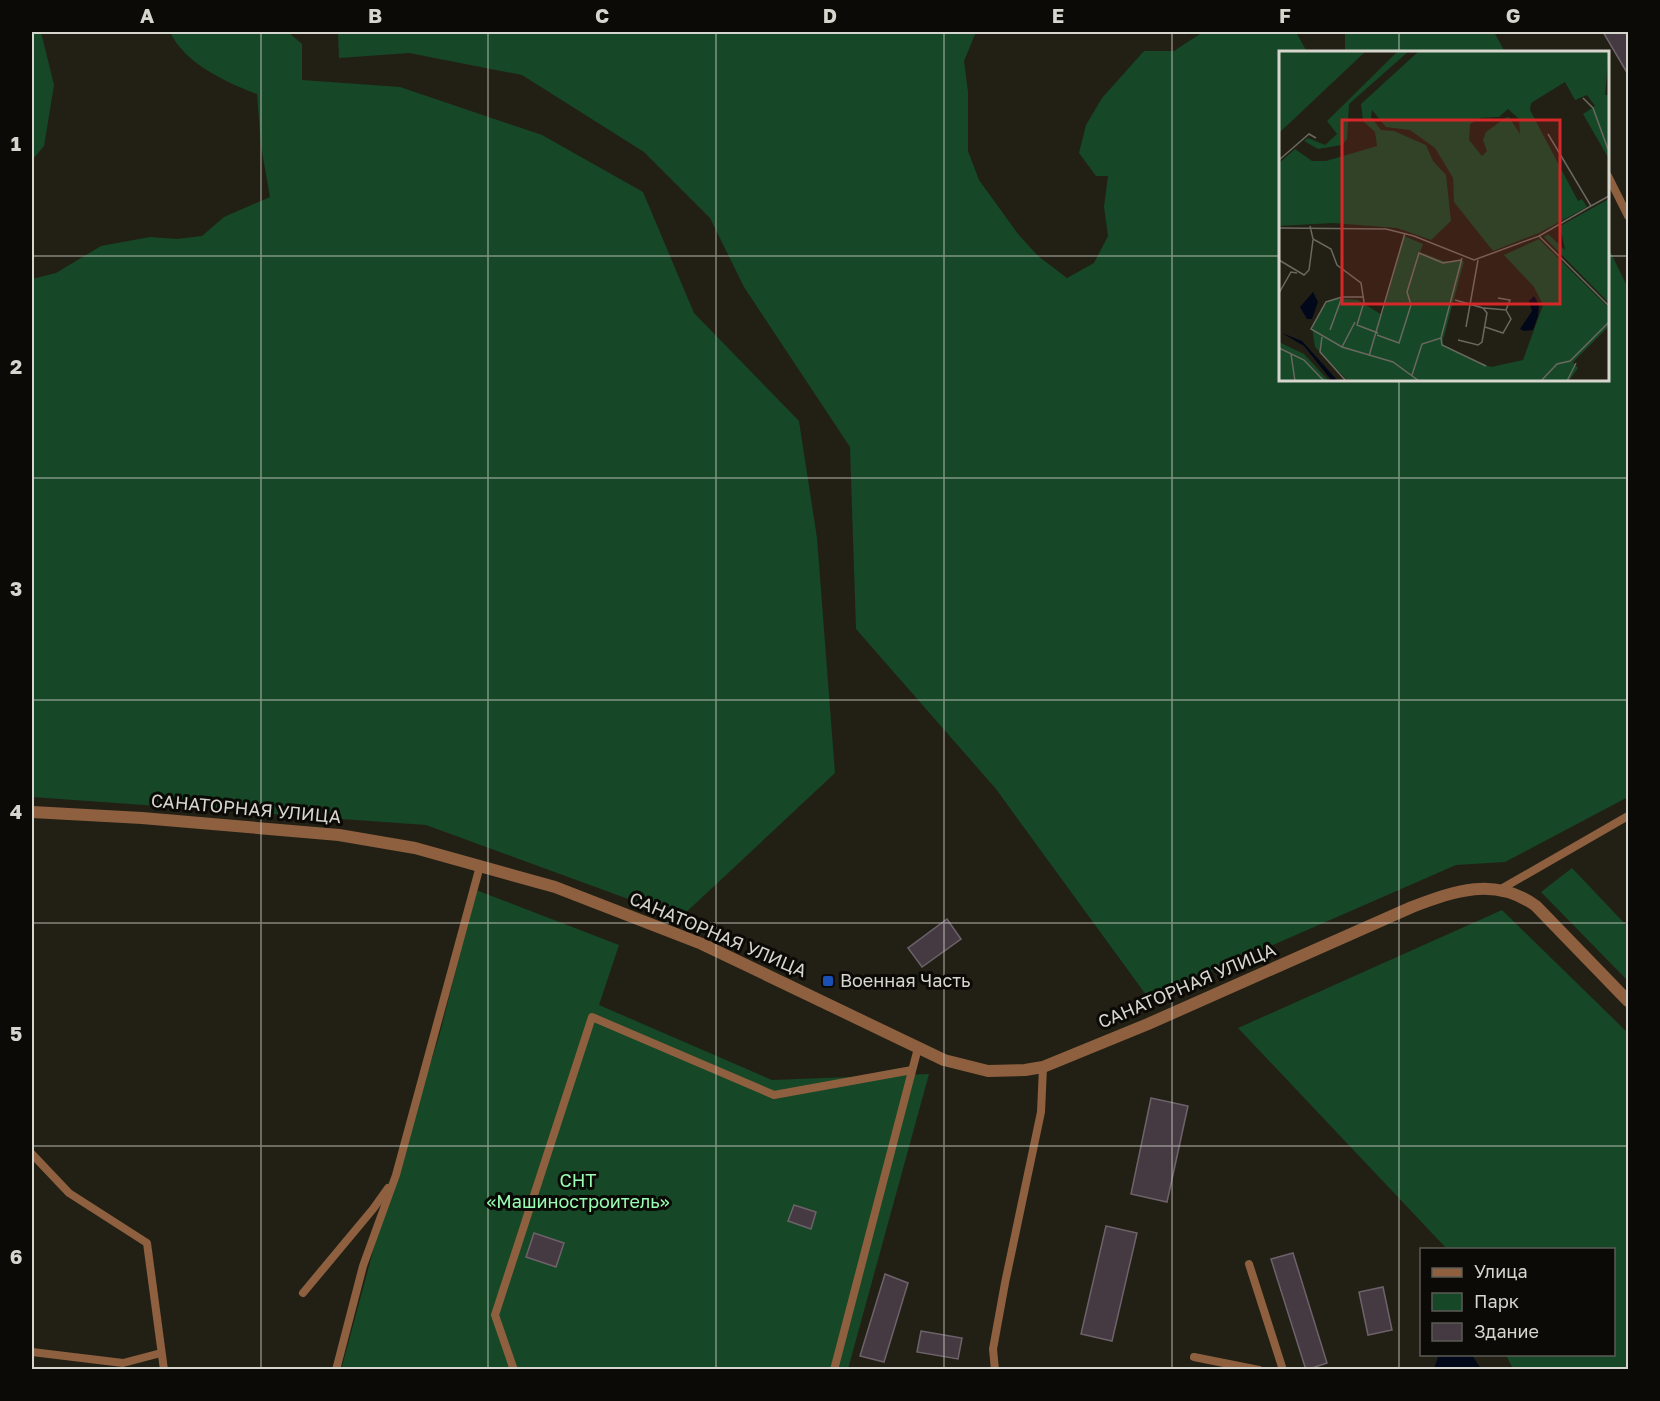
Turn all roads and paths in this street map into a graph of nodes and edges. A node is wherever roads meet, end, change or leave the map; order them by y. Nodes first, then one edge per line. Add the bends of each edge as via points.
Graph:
1 (1609, 178) edge
2 (1629, 216) edge
3 (32, 812) edge
4 (1629, 816) edge
5 (480, 866) junction
6 (1501, 889) junction
7 (1629, 1000) edge
8 (918, 1048) junction
9 (1043, 1067) junction
10 (912, 1070) junction
11 (32, 1154) edge
12 (396, 1175) junction
13 (1249, 1264) dead end
14 (303, 1293) dead end
15 (32, 1352) edge
16 (161, 1353) junction
17 (1194, 1357) dead end
18 (164, 1370) edge
19 (336, 1370) edge
20 (514, 1370) edge
21 (834, 1370) edge
22 (995, 1370) edge
23 (1259, 1370) edge
24 (1283, 1370) edge

1 - 2 lane
3 - 5 street, САНАТОРНАЯ УЛИЦА via 339,835 415,848
4 - 6 lane
5 - 8 street, САНАТОРНАЯ УЛИЦА via 555,887 702,944
5 - 12 lane
6 - 7 street, САНАТОРНАЯ УЛИЦА via 1536,906
6 - 9 street, САНАТОРНАЯ УЛИЦА via 1463,889 1433,899
8 - 9 street, САНАТОРНАЯ УЛИЦА via 944,1060 988,1071
8 - 10 lane
9 - 22 lane via 1041,1112 993,1349
10 - 20 lane via 774,1095 592,1017 495,1315
10 - 21 lane
11 - 16 lane via 69,1193 147,1243
12 - 14 lane
12 - 19 lane via 363,1266
13 - 24 lane
15 - 16 lane via 123,1363
16 - 18 lane
17 - 23 lane

